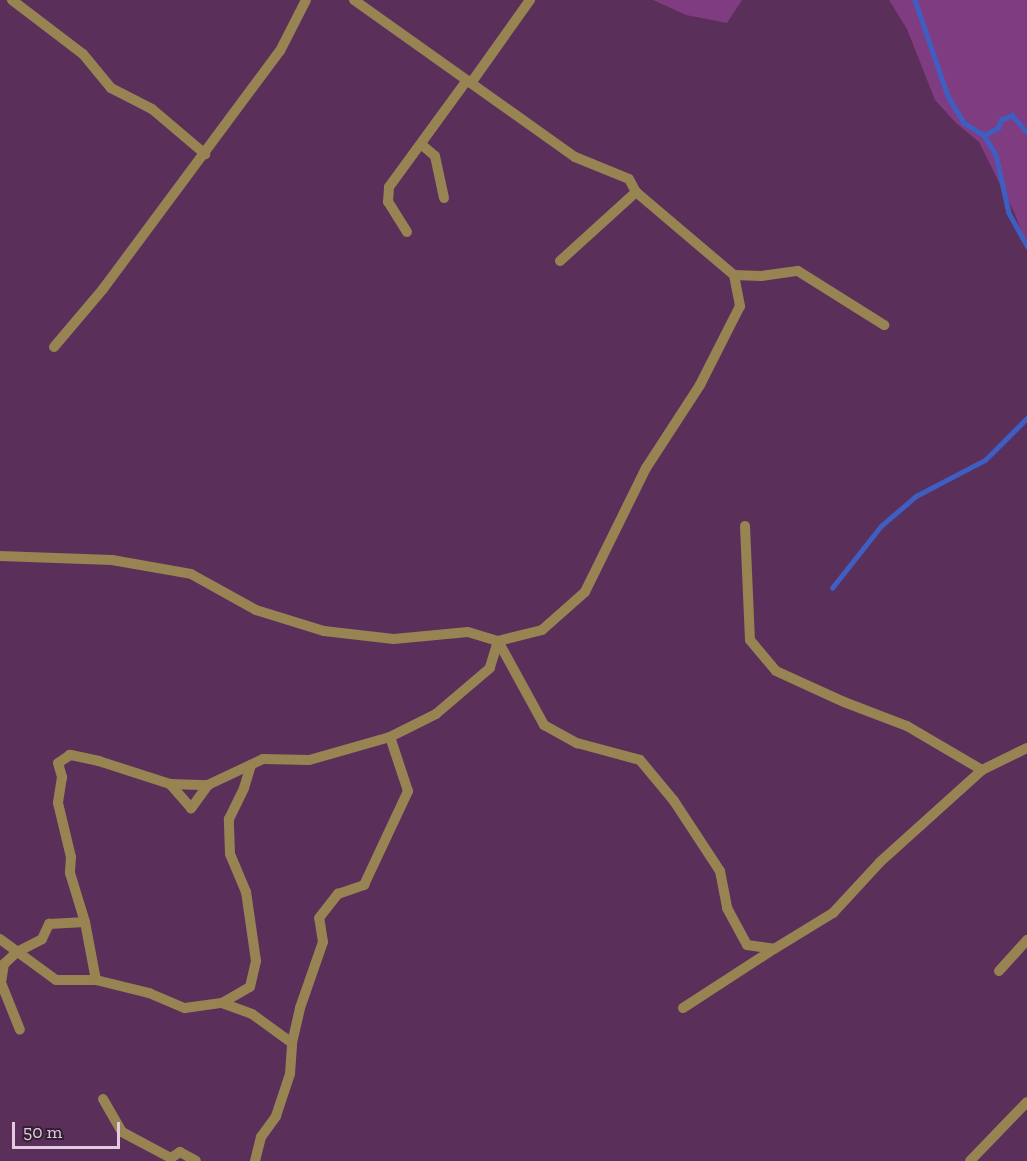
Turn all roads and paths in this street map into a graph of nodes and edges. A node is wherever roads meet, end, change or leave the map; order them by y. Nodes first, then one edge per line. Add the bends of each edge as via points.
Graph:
1 (12, 0) edge
2 (306, 0) edge
3 (354, 0) edge
4 (530, 0) edge
5 (469, 82) junction
6 (421, 144) junction
7 (205, 154) junction
8 (636, 192) junction
9 (444, 198) dead end
10 (407, 232) dead end
11 (560, 261) dead end
12 (734, 275) junction
13 (884, 325) dead end
14 (54, 347) dead end
15 (745, 526) dead end
16 (0, 556) edge
17 (498, 641) junction
18 (390, 737) junction
19 (1027, 748) edge
20 (251, 765) junction
21 (982, 770) junction
22 (170, 784) junction
23 (208, 785) junction
24 (85, 922) junction
25 (0, 939) edge
26 (1027, 940) edge
27 (774, 949) junction
28 (17, 952) junction
29 (999, 971) dead end
30 (96, 980) junction
31 (1, 987) edge
32 (222, 1003) junction
33 (683, 1008) dead end
34 (20, 1030) dead end
35 (292, 1043) junction
36 (103, 1099) dead end
37 (1027, 1102) edge
38 (171, 1159) edge
39 (196, 1161) edge
40 (255, 1161) edge
41 (970, 1161) edge

1 - 7 street via 83,54 111,88 152,109
2 - 7 street via 280,51
3 - 5 street
4 - 5 street
5 - 6 street
5 - 8 street via 575,157 629,179
6 - 9 street via 435,156
6 - 10 street via 389,187 388,202
7 - 14 street
8 - 11 street
8 - 12 street
12 - 13 street via 798,271
12 - 17 street via 740,306 700,385 646,468 585,592 542,630
15 - 21 street via 750,640 776,670 907,726
16 - 17 street via 112,560 191,574 256,610 324,631 394,639 468,632
17 - 18 street via 490,668 436,714
17 - 27 street via 544,725 577,743 640,760 674,801 720,871 727,908 747,945
18 - 20 street via 309,760 263,759
18 - 35 street via 408,791 364,885 338,894 320,918 323,942
19 - 21 street
20 - 23 street
20 - 32 street via 229,819 230,854 246,892 256,961 250,987
21 - 27 street via 880,862 833,913
22 - 23 street
22 - 23 street via 191,808
22 - 24 street via 70,755 58,763 62,777 58,803 71,857 70,873
24 - 28 street via 50,924 42,939
24 - 30 street
25 - 28 street
26 - 29 street
27 - 33 street
28 - 30 street via 56,981
28 - 31 street via 4,964
30 - 32 street via 149,993 186,1008
31 - 34 street
32 - 35 street via 252,1014
35 - 40 street via 290,1074 276,1116 261,1137
36 - 38 street via 122,1132
37 - 41 street
38 - 39 street via 180,1152

